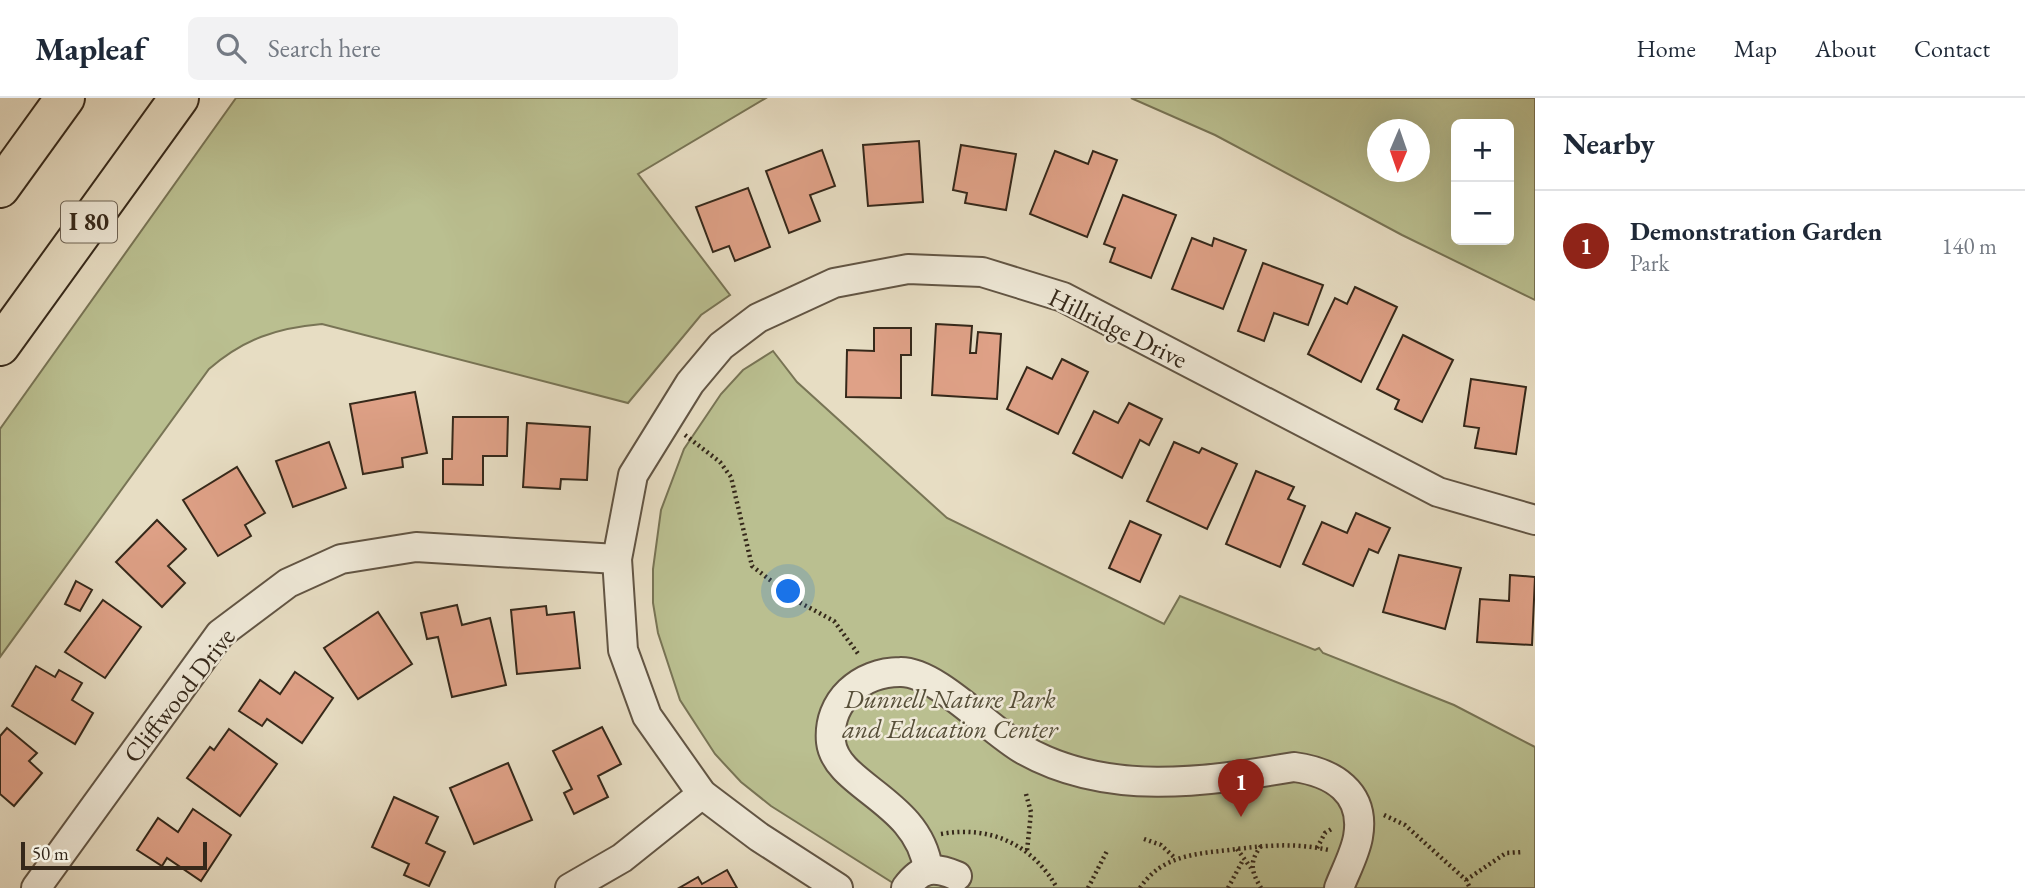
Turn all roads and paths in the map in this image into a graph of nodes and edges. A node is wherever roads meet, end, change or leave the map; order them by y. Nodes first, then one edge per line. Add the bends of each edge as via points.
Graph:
1 (65, 98) edge
2 (179, 98) edge
3 (0, 188) edge
4 (0, 346) edge
5 (662, 424) junction
6 (1535, 520) edge
7 (617, 559) junction
8 (872, 677) junction
9 (702, 794) junction
10 (1026, 794) dead end
11 (1358, 817) junction
12 (1144, 839) dead end
13 (1261, 846) junction
14 (1317, 848) junction
15 (1237, 849) junction
16 (1027, 850) junction
17 (1107, 851) dead end
18 (1523, 852) dead end
19 (924, 855) junction
20 (1351, 855) junction
21 (1175, 859) junction
22 (1243, 860) junction
23 (1251, 868) junction
24 (957, 876) dead end
25 (1466, 880) junction
26 (36, 888) edge
27 (570, 888) edge
28 (838, 888) edge
29 (906, 888) edge
30 (1057, 888) edge
31 (1088, 888) edge
32 (1140, 888) edge
33 (1228, 888) edge
34 (1261, 888) edge
35 (1339, 888) edge
36 (1470, 888) edge

1 - 3 highway
2 - 4 highway, I 80
5 - 6 street, Hillridge Drive via 721,346 758,318 834,284 908,269 982,272 1063,297 1437,492
5 - 7 street, Hillridge Drive via 633,475
5 - 8 path via 688,437 731,477 752,566 797,601 834,621
7 - 9 street, Hillridge Drive via 623,650 647,716
7 - 26 street, Cliffwood Drive via 416,547 341,559 288,583 220,635
8 - 11 street via 901,672 923,676 995,732 1064,768 1150,782 1312,769 1336,778 1352,796
8 - 19 street via 855,685 840,702 832,721 831,745 842,765 892,806
9 - 27 street via 622,858
9 - 28 street, Hillridge Drive
10 - 16 path via 1031,812
11 - 14 path via 1325,833
11 - 20 street via 1358,837
11 - 25 path via 1375,814 1398,821
12 - 21 path via 1161,845
13 - 14 path
13 - 15 path
13 - 23 path
14 - 20 path
15 - 21 path
15 - 22 path
16 - 19 path via 1000,837 954,832
16 - 30 path
17 - 31 path
18 - 25 path via 1506,853
19 - 24 street
19 - 29 street
20 - 35 street
21 - 32 path
22 - 23 path
22 - 33 path
23 - 34 path
25 - 36 path

